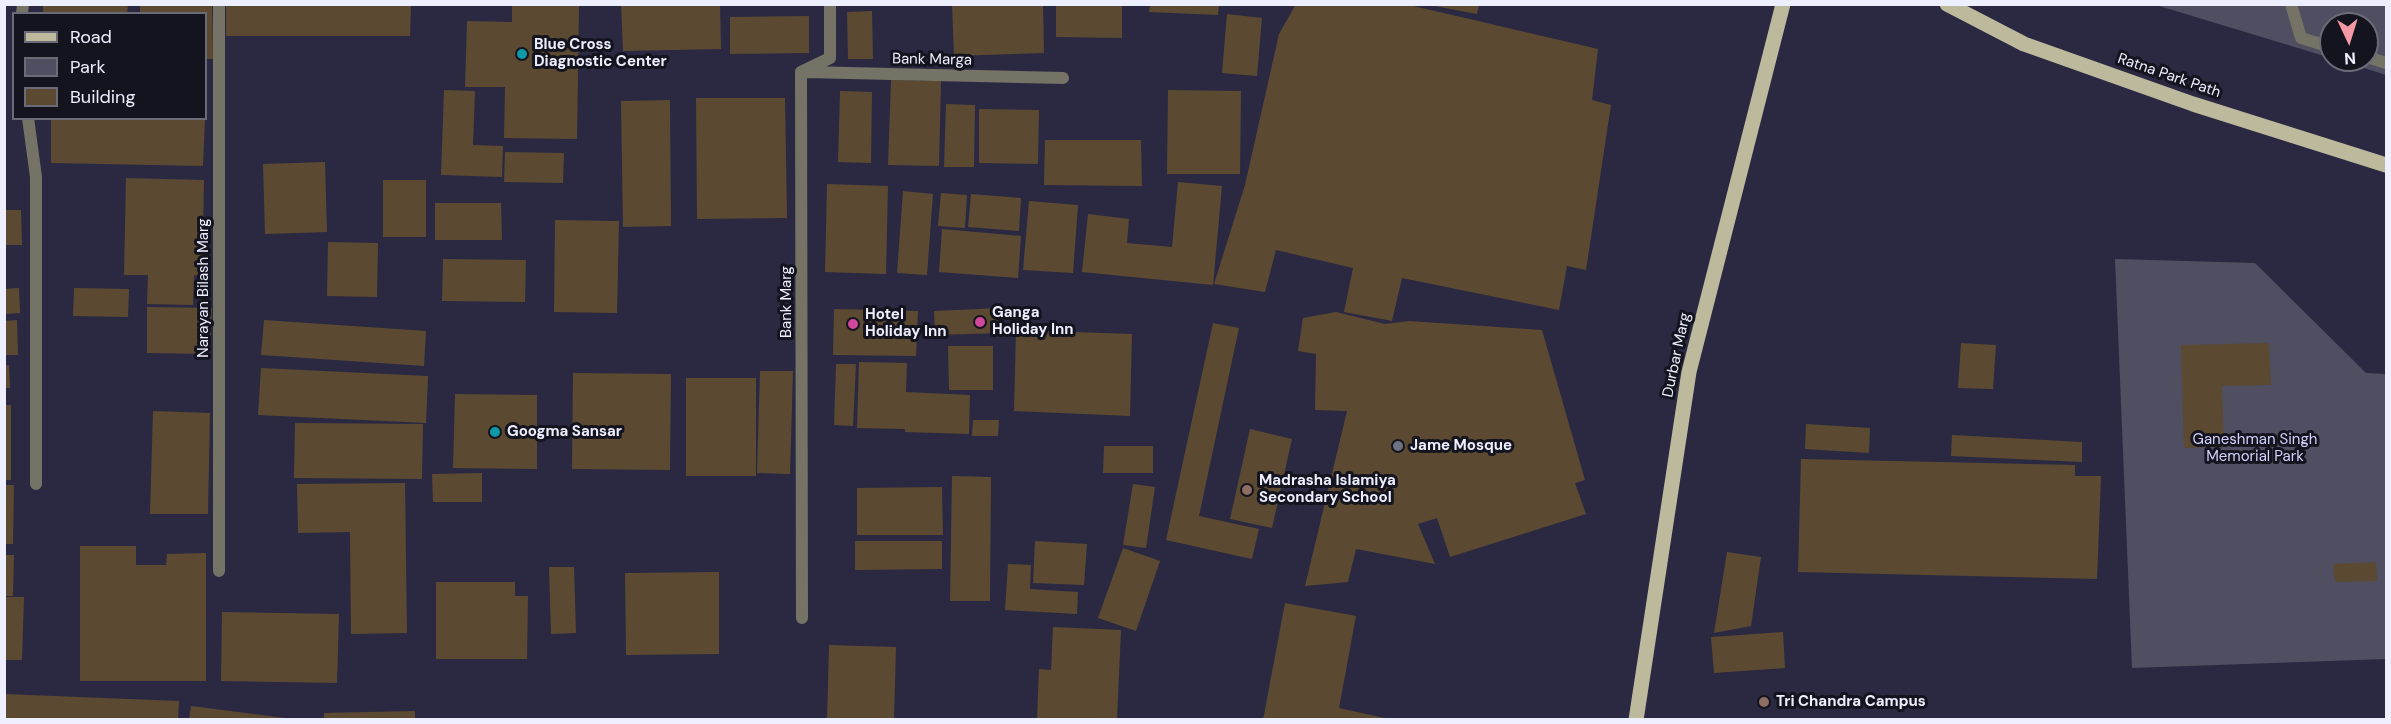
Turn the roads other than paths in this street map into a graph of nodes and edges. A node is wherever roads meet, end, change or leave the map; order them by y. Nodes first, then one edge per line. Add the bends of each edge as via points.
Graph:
1 (219, 4) edge
2 (830, 4) edge
3 (1783, 4) edge
4 (1947, 4) edge
5 (2291, 4) edge
6 (2319, 43) edge
7 (801, 72) junction
8 (1063, 78) dead end
9 (28, 120) edge
10 (2386, 165) edge
11 (36, 484) dead end
12 (219, 571) dead end
13 (802, 618) dead end
14 (1636, 720) edge

1 - 12 street, Narayan Bilash Marg
2 - 7 street via 830,58
3 - 14 main road, Durbar Marg via 1689,372
4 - 10 main road, Ratna Park Path via 2024,44 2193,104
5 - 6 street via 2301,38
7 - 8 street, Bank Marga
7 - 13 street, Bank Marg
9 - 11 street via 36,177

